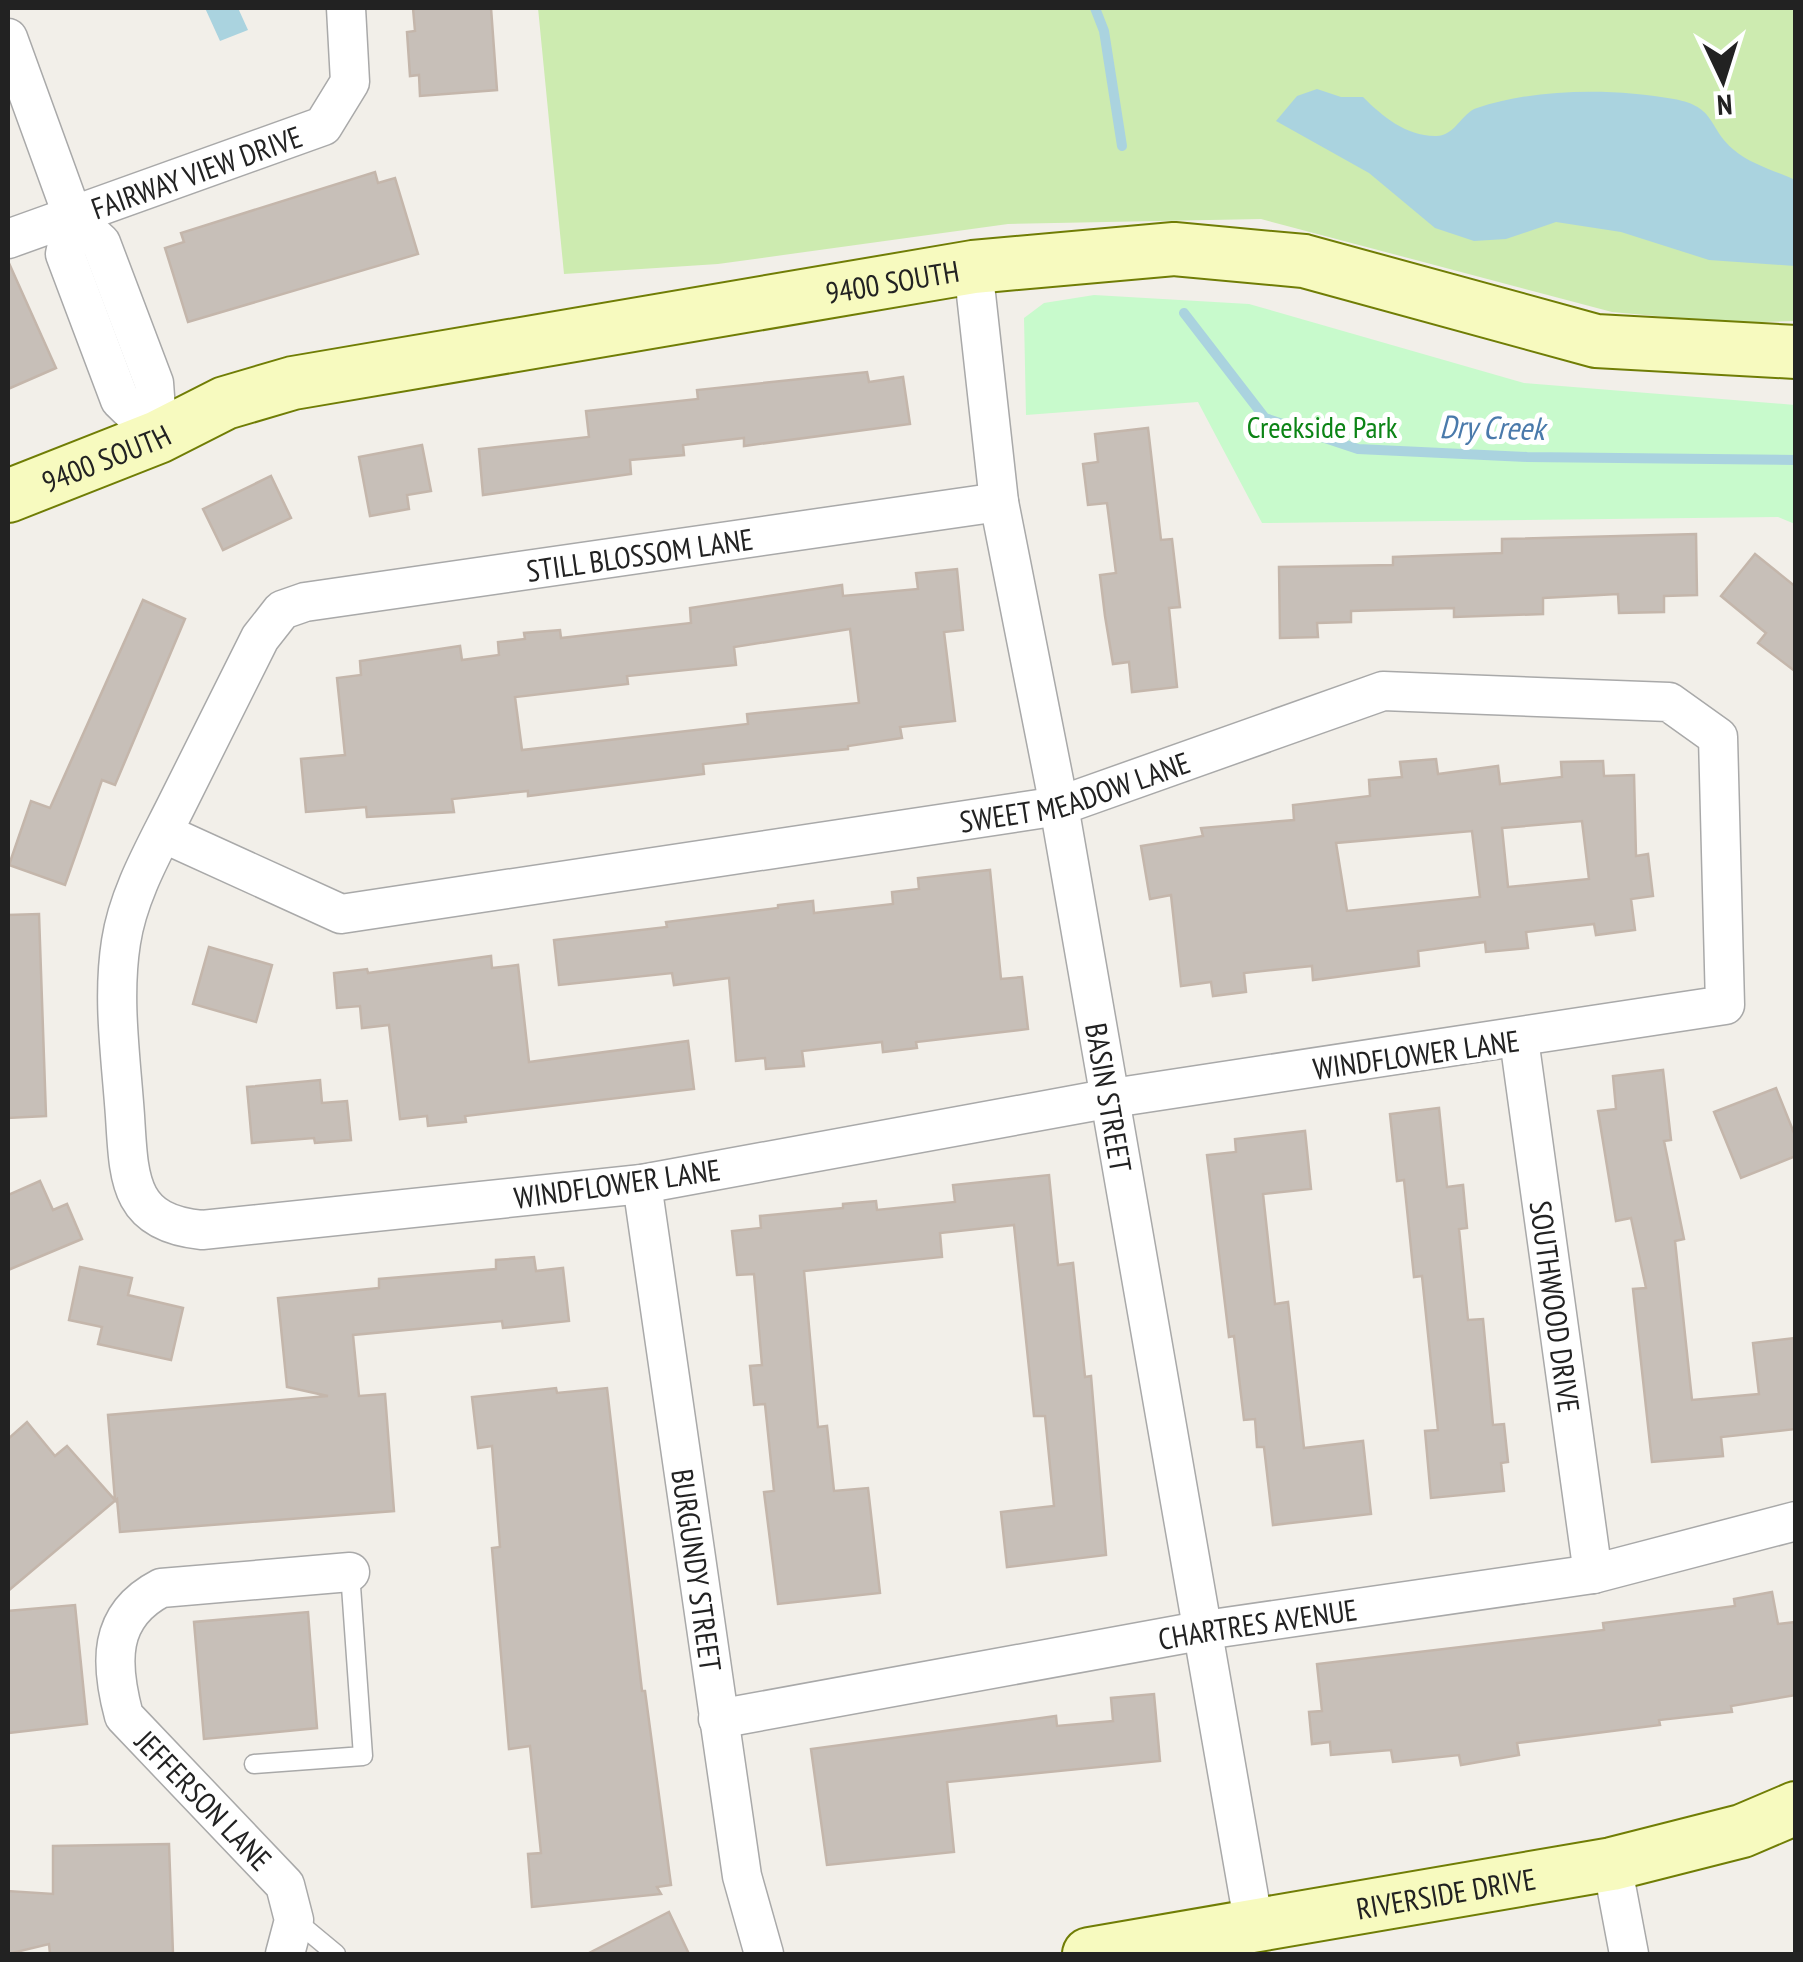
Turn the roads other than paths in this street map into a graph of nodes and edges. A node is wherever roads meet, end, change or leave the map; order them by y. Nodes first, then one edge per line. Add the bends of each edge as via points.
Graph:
1 (346, 8) edge
2 (8, 38) edge
3 (73, 216) junction
4 (8, 239) edge
5 (973, 267) junction
6 (1796, 352) edge
7 (158, 436) junction
8 (8, 496) edge
9 (999, 502) junction
10 (282, 610) joint
11 (1059, 806) junction
12 (163, 833) junction
13 (1725, 1005) joint
14 (1519, 1039) junction
15 (1106, 1099) junction
16 (642, 1184) junction
17 (1796, 1521) edge
18 (350, 1572) joint
19 (1593, 1574) junction
20 (1206, 1630) junction
21 (718, 1719) junction
22 (254, 1764) dead end
23 (1796, 1808) edge
24 (1612, 1864) junction
25 (1254, 1926) junction
26 (290, 1937) edge
27 (336, 1954) edge
28 (764, 1954) edge
29 (1089, 1954) edge
30 (1630, 1954) edge

1 - 3 street, FAIRWAY VIEW DRIVE via 350,82 323,126
2 - 3 street
3 - 4 street, FAIRWAY VIEW DRIVE
3 - 7 street via 101,243 154,383
5 - 6 street, 9400 SOUTH via 1174,249 1304,262 1596,341
5 - 7 street, 9400 SOUTH via 292,383 225,403
5 - 9 street, BASIN STREET
7 - 8 street, 9400 SOUTH
9 - 10 street, STILL BLOSSOM LANE
9 - 11 street, BASIN STREET
10 - 12 street, WINDFLOWER LANE via 260,638
11 - 12 street, SWEET MEADOW LANE via 341,914
11 - 13 street, SWEET MEADOW LANE via 1383,691 1670,702 1718,737
11 - 15 street, BASIN STREET
12 - 16 street, WINDFLOWER LANE via 134,894 116,988 132,1188 158,1219 169,1227 202,1230
13 - 14 street, WINDFLOWER LANE
14 - 15 street, WINDFLOWER LANE
14 - 19 street, SOUTHWOOD DRIVE
15 - 16 street, WINDFLOWER LANE
15 - 20 street, BASIN STREET
16 - 21 street, BURGUNDY STREET
17 - 19 street, CHARTRES AVENUE
18 - 22 lane via 364,1756
18 - 26 street, JEFFERSON LANE via 160,1588 141,1598 115,1638 124,1716 285,1885
19 - 20 street, CHARTRES AVENUE
20 - 21 street, CHARTRES AVENUE
20 - 25 street, BASIN STREET
21 - 28 street, BURGUNDY STREET via 742,1876
23 - 24 street, RIVERSIDE DRIVE via 1742,1831
24 - 25 street, RIVERSIDE DRIVE
24 - 30 street
25 - 29 street, RIVERSIDE DRIVE
26 - 27 lane

